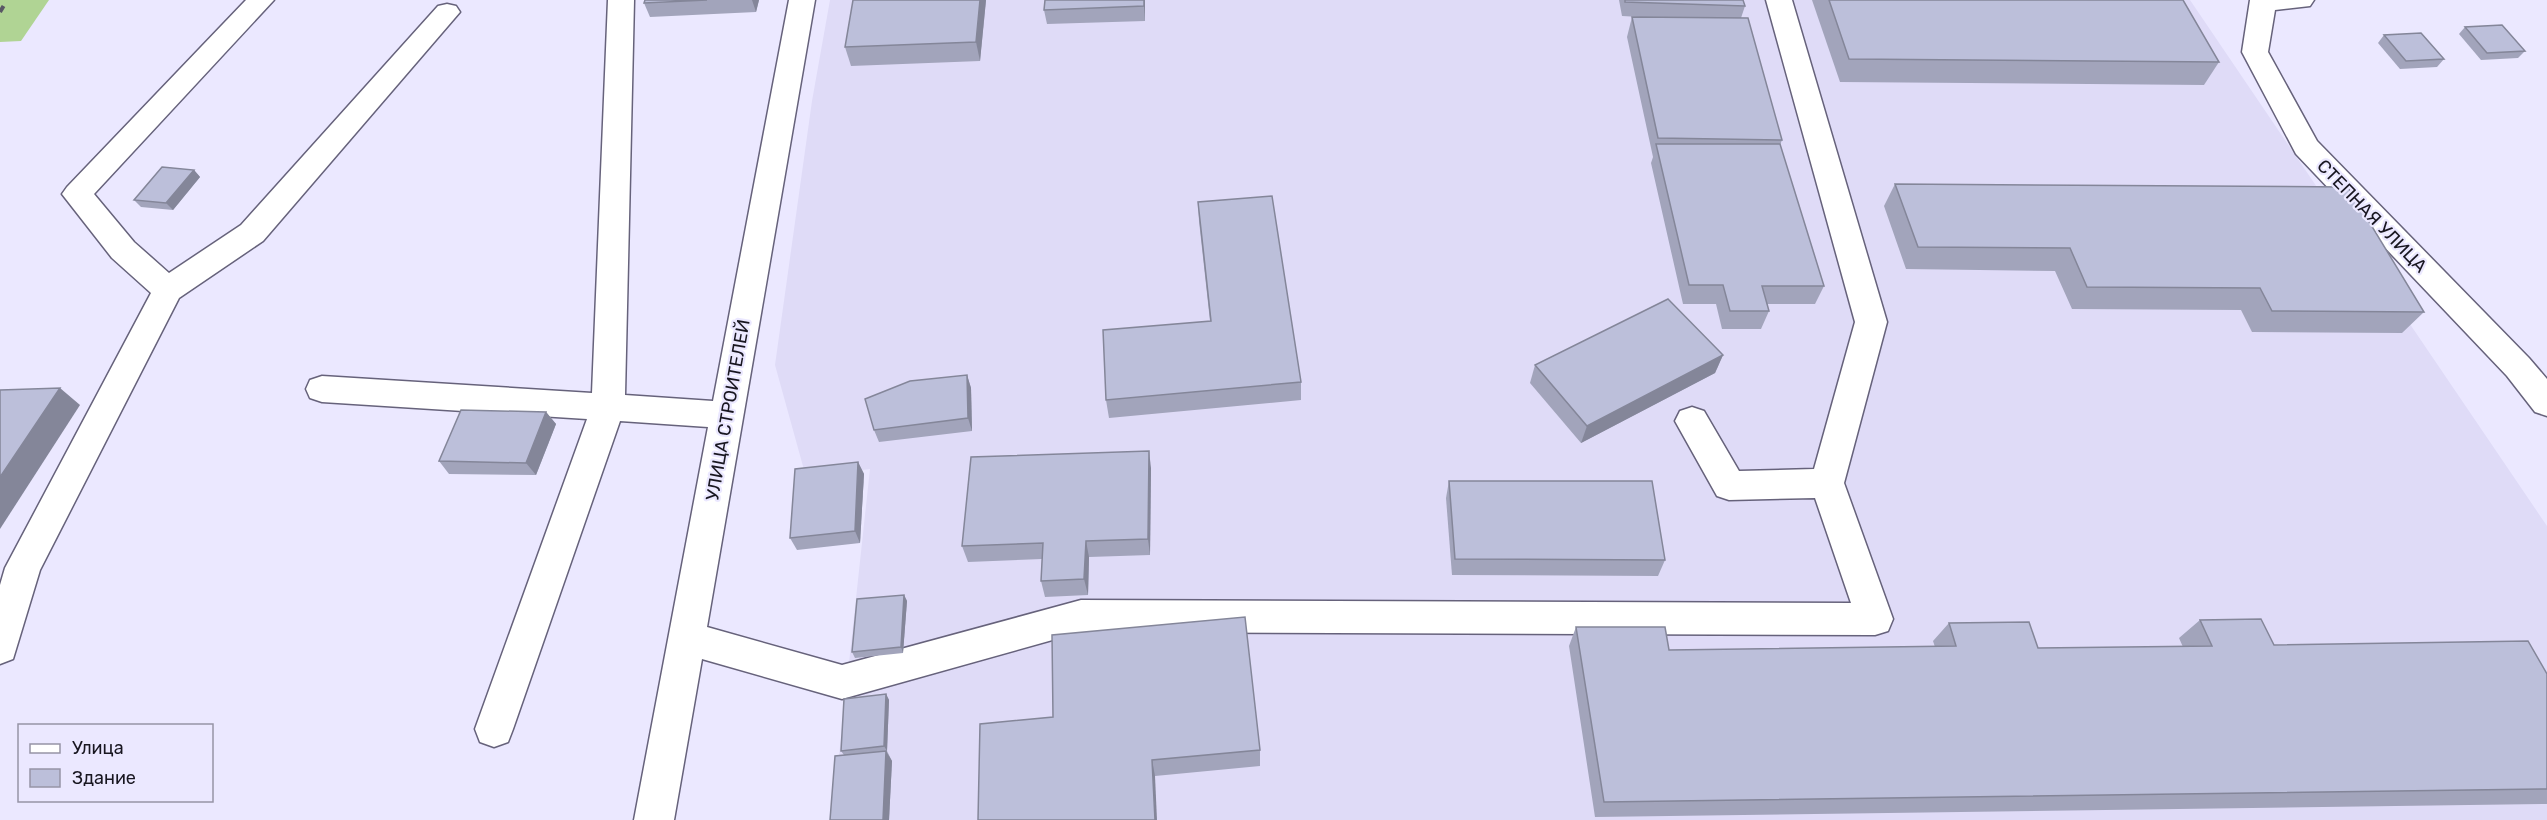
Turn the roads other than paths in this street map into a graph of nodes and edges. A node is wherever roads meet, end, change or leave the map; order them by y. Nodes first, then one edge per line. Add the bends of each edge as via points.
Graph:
1 (261, 0) edge
2 (621, 0) edge
3 (802, 0) edge
4 (1779, 0) edge
5 (2301, 0) edge
6 (2263, 1) edge
7 (447, 12) dead end
8 (168, 290) junction
9 (2533, 366) edge
10 (322, 389) dead end
11 (2547, 403) edge
12 (608, 408) junction
13 (727, 415) junction
14 (1692, 421) dead end
15 (1827, 483) junction
16 (687, 638) junction
17 (0, 647) edge
18 (494, 729) dead end
19 (654, 820) edge

1 - 8 street via 77,194 123,250
2 - 12 street
3 - 13 street, УЛИЦА СТРОИТЕЛЕЙ
4 - 15 street via 1870,322
5 - 6 street
6 - 9 street, СТЕПНАЯ УЛИЦА via 2255,52 2306,147
7 - 8 street via 252,233
8 - 17 street via 23,568
9 - 11 street, СТЕПНАЯ УЛИЦА
10 - 12 street
12 - 13 street
12 - 18 street
13 - 16 street, УЛИЦА СТРОИТЕЛЕЙ
14 - 15 street via 1729,486
15 - 16 street via 1875,619 1081,616 843,682
16 - 19 street, УЛИЦА СТРОИТЕЛЕЙ

